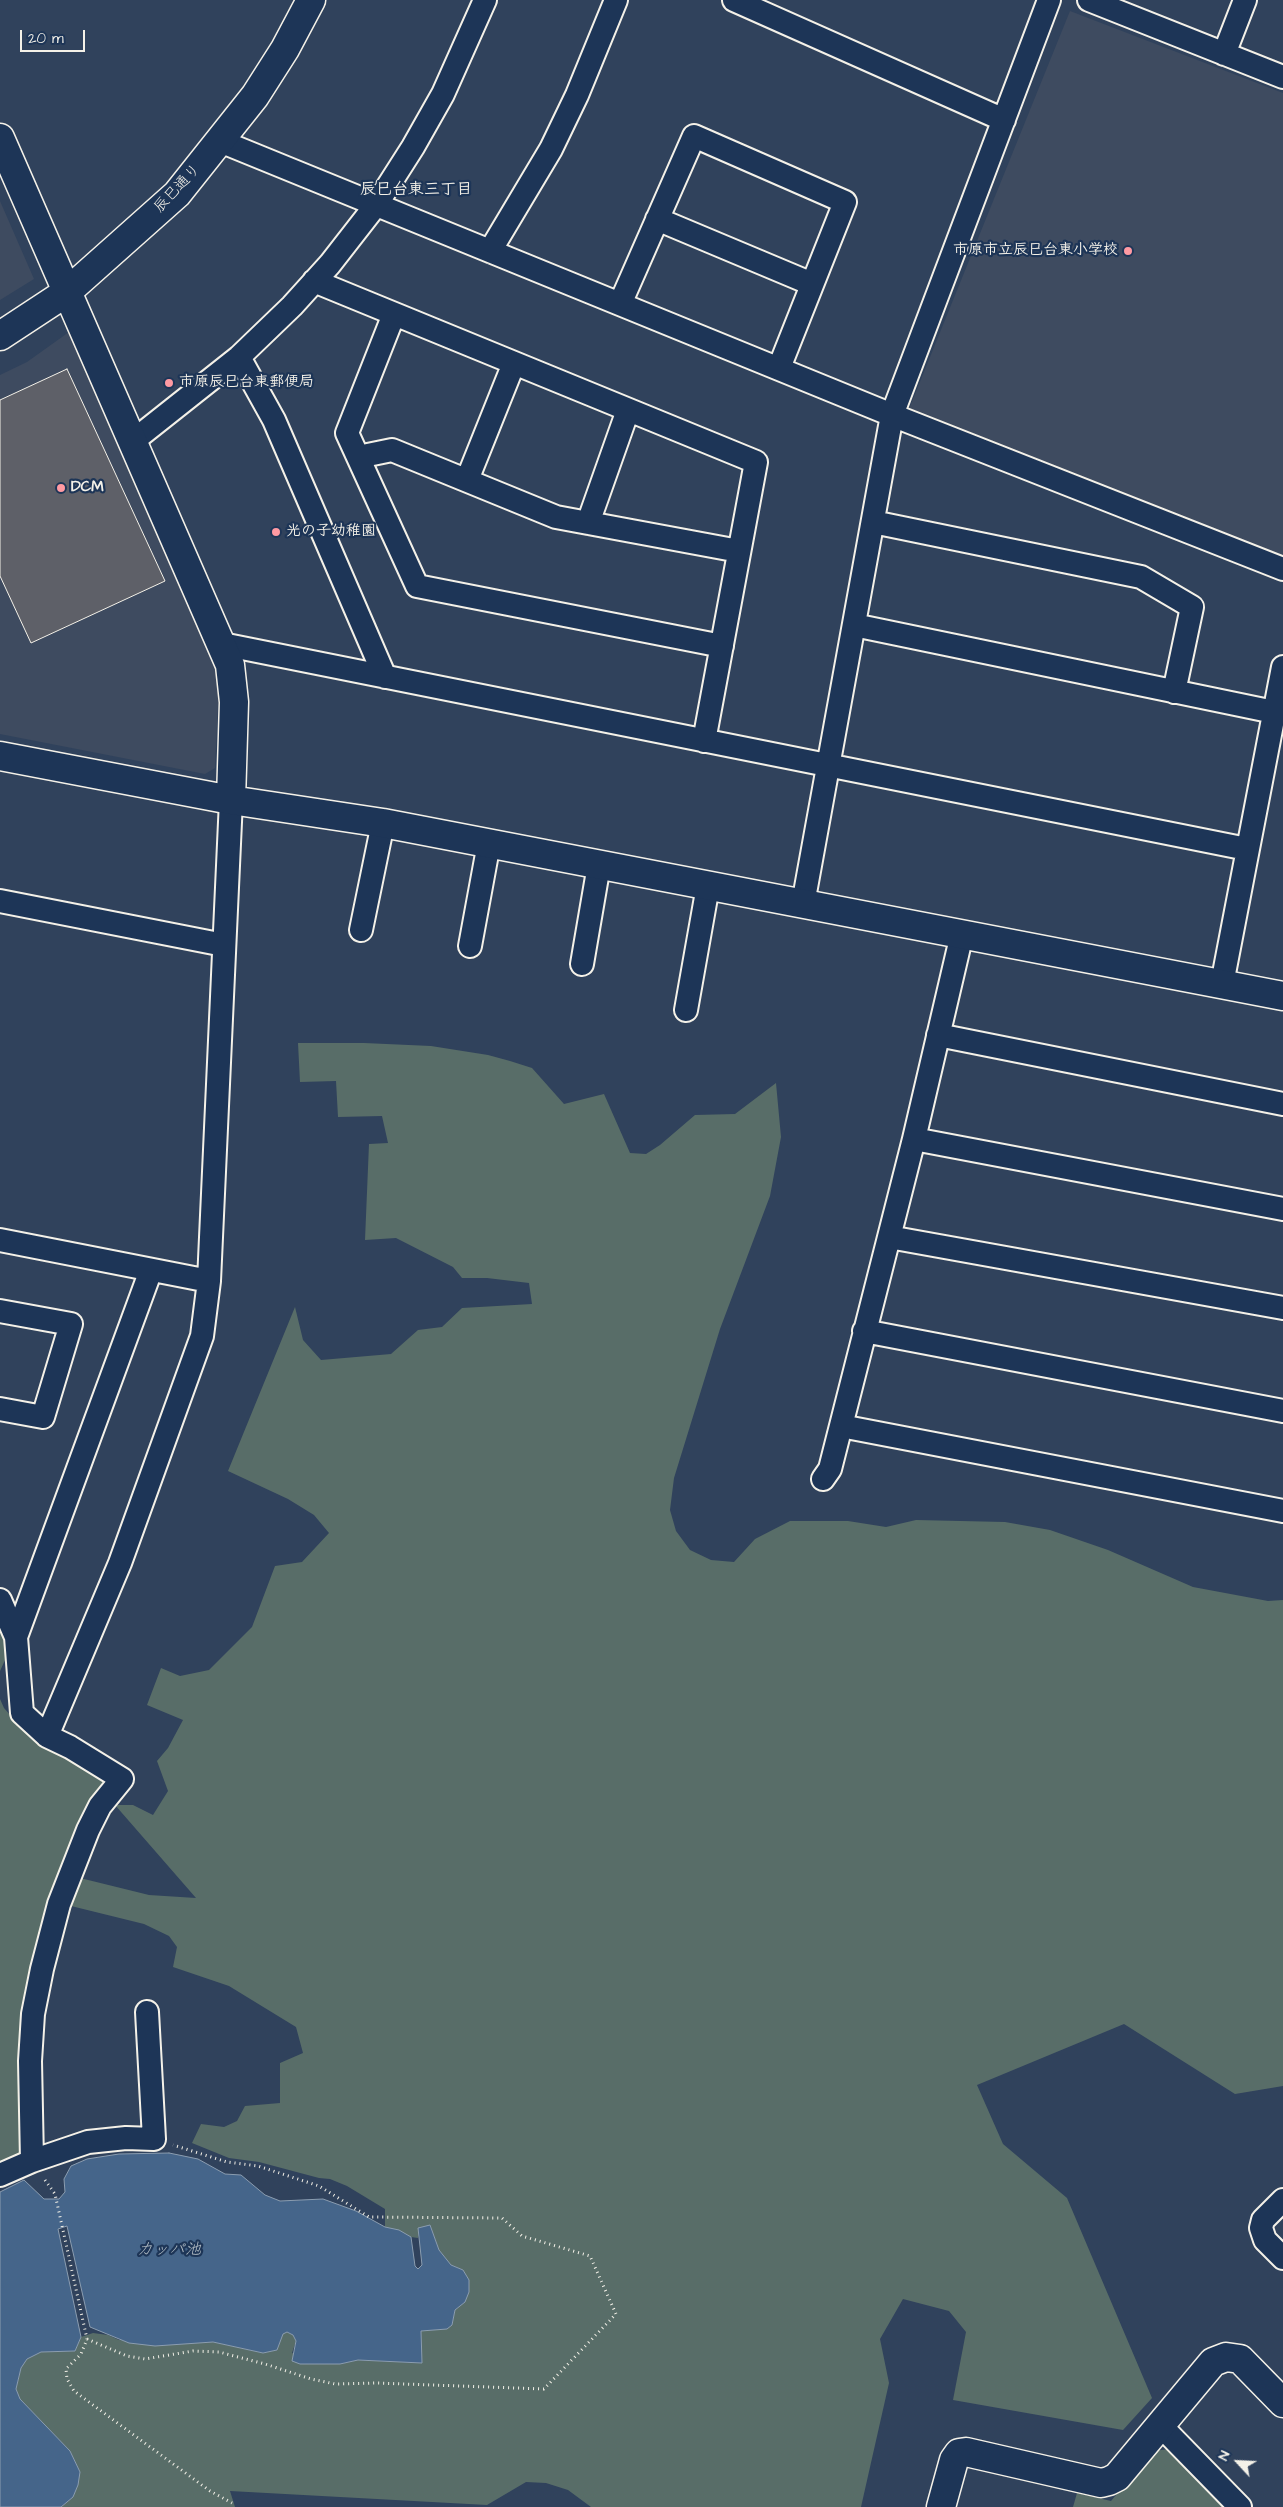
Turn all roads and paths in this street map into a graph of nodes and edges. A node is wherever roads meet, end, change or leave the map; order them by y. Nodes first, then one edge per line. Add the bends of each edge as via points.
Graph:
1 (311, 0) edge
2 (485, 0) edge
3 (616, 0) edge
4 (734, 0) edge
5 (1049, 0) edge
6 (1089, 0) edge
7 (1245, 0) edge
8 (1224, 54) junction
9 (1283, 77) edge
10 (1004, 120) junction
11 (0, 138) edge
12 (220, 142) junction
13 (376, 204) junction
14 (657, 219) junction
15 (490, 251) junction
16 (314, 282) junction
17 (812, 284) junction
18 (67, 292) junction
19 (620, 304) junction
20 (394, 314) junction
21 (0, 336) edge
22 (239, 357) junction
23 (514, 363) junction
24 (779, 368) junction
25 (628, 410) junction
26 (892, 414) junction
27 (133, 441) junction
28 (358, 457) junction
29 (466, 480) junction
30 (872, 522) junction
31 (588, 523) junction
32 (739, 551) junction
33 (1283, 569) edge
34 (854, 625) junction
35 (222, 644) junction
36 (722, 646) junction
37 (1283, 667) edge
38 (385, 677) junction
39 (1174, 692) junction
40 (1274, 712) junction
41 (704, 741) junction
42 (0, 756) edge
43 (829, 766) junction
44 (231, 800) junction
45 (383, 823) junction
46 (489, 843) junction
47 (1247, 849) junction
48 (599, 865) junction
49 (708, 886) junction
50 (0, 901) edge
51 (804, 904) junction
52 (361, 930) dead end
53 (962, 934) junction
54 (224, 945) junction
55 (470, 946) dead end
56 (582, 964) dead end
57 (1222, 984) junction
58 (1283, 996) edge
59 (686, 1010) dead end
60 (938, 1035) junction
61 (1283, 1104) edge
62 (914, 1138) junction
63 (1283, 1209) edge
64 (889, 1237) junction
65 (0, 1240) edge
66 (151, 1270) junction
67 (210, 1281) junction
68 (1283, 1308) edge
69 (0, 1311) edge
70 (864, 1331) junction
71 (0, 1409) edge
72 (1283, 1411) edge
73 (841, 1426) junction
74 (823, 1479) dead end
75 (1283, 1511) edge
76 (0, 1600) edge
77 (16, 1637) junction
78 (47, 1736) junction
79 (147, 2012) dead end
80 (154, 2139) junction
81 (32, 2161) junction
82 (0, 2175) edge
83 (55, 2194) dead end
84 (1283, 2200) edge
85 (1283, 2258) edge
86 (87, 2339) junction
87 (1283, 2403) edge
88 (1160, 2425) junction
89 (232, 2503) dead end
90 (941, 2507) edge
91 (1240, 2507) edge

1 - 12 street, 辰巳通り via 285,49
2 - 13 street via 443,94
3 - 15 street via 551,149
4 - 10 street
5 - 10 street
6 - 8 street
7 - 8 street
8 - 9 street
10 - 26 street
11 - 18 street
12 - 13 street
12 - 18 street, 辰巳通り via 177,194
13 - 15 street
13 - 16 street
14 - 17 street
14 - 17 street via 694,136 845,202
14 - 19 street
15 - 19 street
16 - 20 street
16 - 22 street
17 - 24 street
18 - 21 street, 辰巳通り
18 - 27 street
19 - 24 street
20 - 23 street
20 - 28 street via 348,433
22 - 27 street
22 - 38 street via 274,420
23 - 25 street
23 - 29 street
24 - 26 street
25 - 31 street
25 - 32 street via 756,462
26 - 30 street
26 - 33 street
27 - 35 street
28 - 29 street via 392,450
28 - 36 street via 417,586
29 - 31 street via 556,517
30 - 34 street
30 - 39 street via 1141,577 1192,606
31 - 32 street
32 - 36 street
34 - 39 street
34 - 43 street
35 - 38 street
35 - 44 street via 233,682
36 - 41 street
37 - 40 street
38 - 41 street
39 - 40 street
40 - 47 street
41 - 43 street
42 - 44 street
43 - 47 street
43 - 51 street
44 - 45 street
44 - 54 street
45 - 46 street
45 - 52 street
46 - 48 street
46 - 55 street
47 - 57 street
48 - 49 street
48 - 56 street
49 - 51 street
49 - 59 street
50 - 54 street
51 - 53 street
53 - 57 street
53 - 60 street
54 - 67 street
57 - 58 street
60 - 61 street
60 - 62 street
62 - 63 street
62 - 64 street
64 - 68 street
64 - 70 street
65 - 66 street
66 - 67 street
66 - 77 street
67 - 78 street via 202,1336 120,1563
69 - 71 street via 71,1324 43,1417
70 - 72 street
70 - 73 street
73 - 74 street via 830,1469
73 - 75 street
76 - 77 street
77 - 78 street via 22,1713
78 - 81 street via 70,1746 122,1780 100,1806 88,1830 59,1904 42,1969 33,2014 30,2061
79 - 80 street
80 - 81 street via 103,2139
80 - 86 path via 227,2162 258,2166 319,2186 369,2217 502,2218 522,2236 590,2256 616,2314 544,2389 335,2384 311,2380 219,2352 193,2351 144,2359 127,2356
81 - 82 street
83 - 86 path
84 - 85 street via 1263,2220 1261,2228 1266,2240
86 - 89 path via 80,2354 66,2369 74,2391 210,2491
87 - 88 street via 1240,2359 1226,2357 1213,2362
88 - 90 street via 1117,2477 1101,2483 959,2453 954,2460
88 - 91 street

